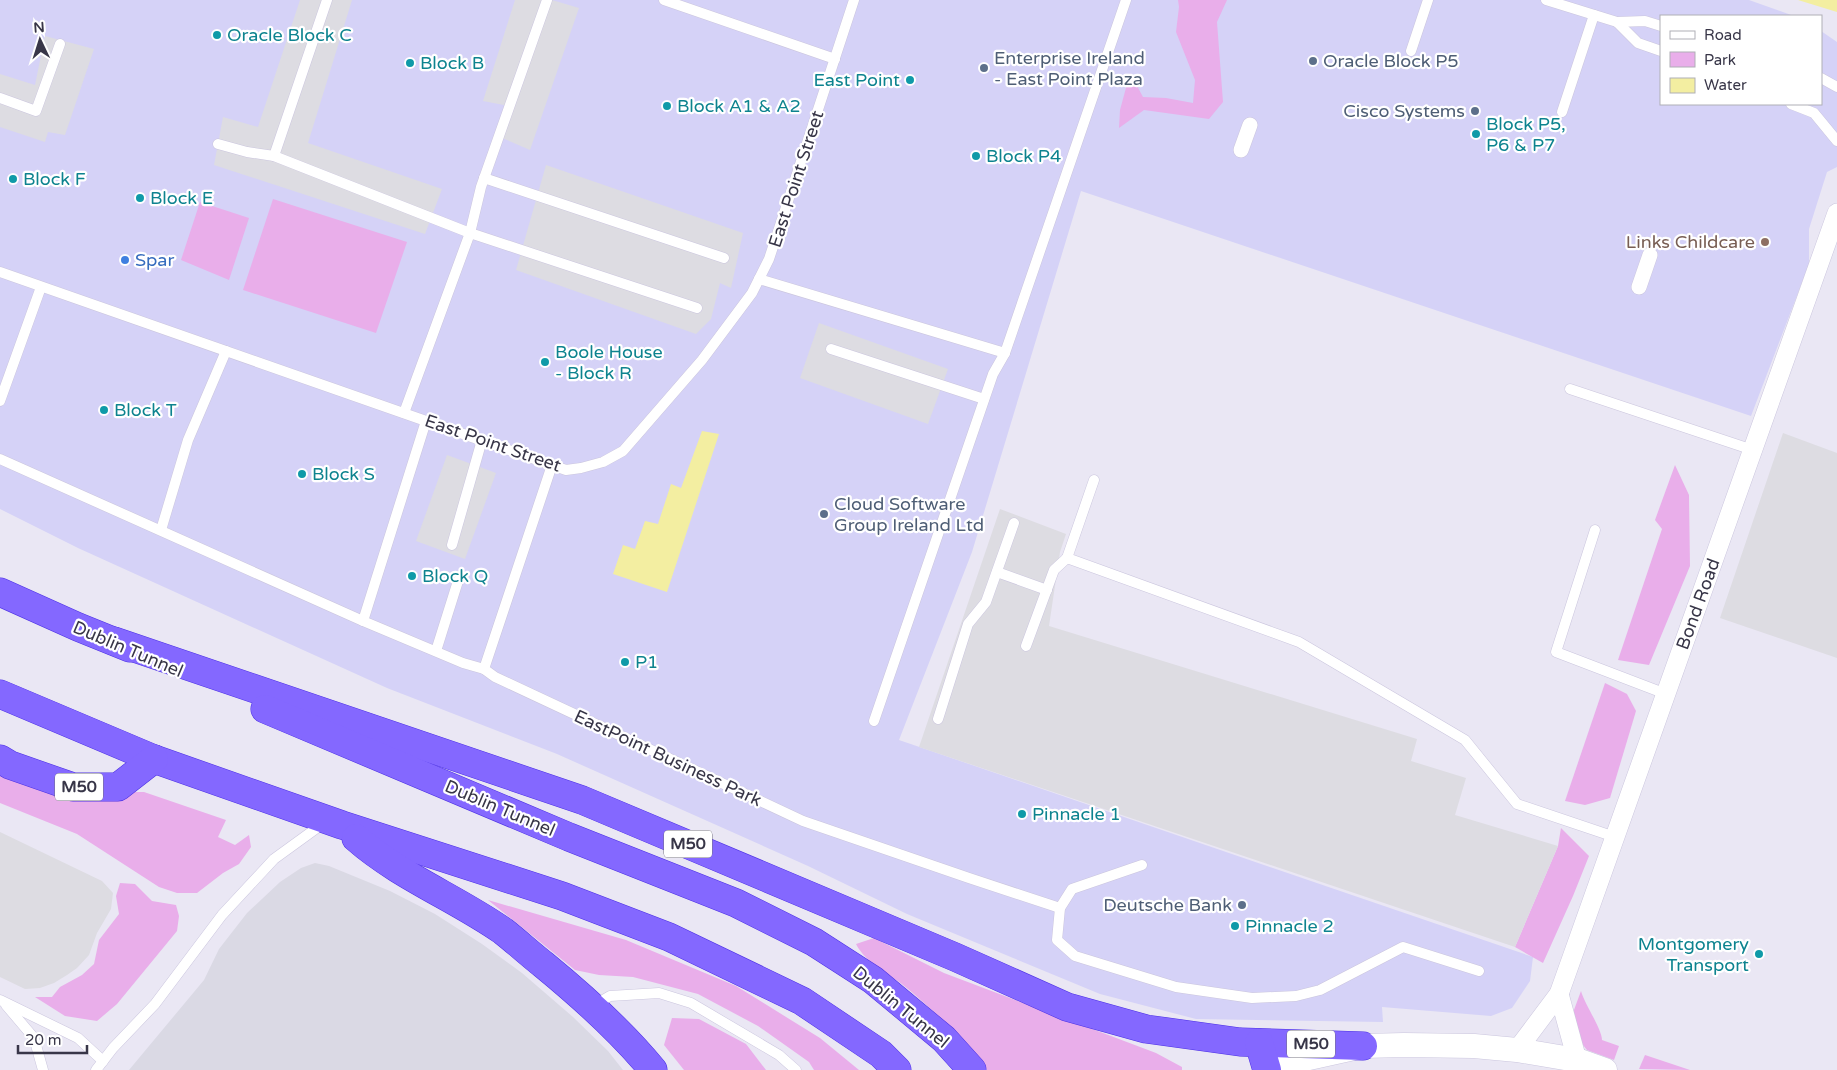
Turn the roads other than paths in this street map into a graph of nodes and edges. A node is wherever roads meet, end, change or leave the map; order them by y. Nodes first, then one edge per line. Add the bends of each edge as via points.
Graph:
1 (326, 0) edge
2 (547, 0) edge
3 (664, 0) edge
4 (854, 0) edge
5 (1126, 0) edge
6 (1428, 0) edge
7 (1546, 0) edge
8 (1594, 15) junction
9 (1617, 22) junction
10 (1660, 26) edge
11 (60, 44) dead end
12 (1411, 51) dead end
13 (1660, 51) edge
14 (835, 59) junction
15 (1822, 79) edge
16 (1837, 87) edge
17 (0, 98) edge
18 (1794, 105) edge
19 (1562, 112) dead end
20 (1250, 125) dead end
21 (1837, 141) edge
22 (218, 144) dead end
23 (1241, 150) dead end
24 (274, 156) junction
25 (484, 178) junction
26 (1837, 213) edge
27 (470, 233) junction
28 (1650, 255) dead end
29 (724, 258) dead end
30 (0, 272) edge
31 (759, 279) junction
32 (1639, 287) dead end
33 (44, 288) junction
34 (697, 308) dead end
35 (831, 349) dead end
36 (226, 351) junction
37 (1005, 352) junction
38 (1570, 389) dead end
39 (984, 399) junction
40 (0, 401) edge
41 (404, 413) junction
42 (426, 420) junction
43 (482, 440) junction
44 (1753, 450) junction
45 (0, 459) edge
46 (552, 465) junction
47 (1094, 480) dead end
48 (1014, 523) dead end
49 (161, 530) junction
50 (1596, 530) dead end
51 (452, 545) dead end
52 (1067, 558) junction
53 (997, 572) junction
54 (458, 581) dead end
55 (1047, 590) junction
56 (0, 592) edge
57 (363, 621) junction
58 (114, 641) junction
59 (1026, 646) dead end
60 (436, 651) junction
61 (484, 669) junction
62 (0, 694) edge
63 (1666, 694) junction
64 (938, 718) dead end
65 (874, 722) dead end
66 (0, 759) edge
67 (154, 759) junction
68 (335, 822) junction
69 (1615, 836) junction
70 (1142, 866) dead end
71 (1060, 908) junction
72 (1479, 971) dead end
73 (1559, 994) junction
74 (2, 1001) edge
75 (591, 1007) junction
76 (1259, 1043) junction
77 (1363, 1046) junction
78 (1517, 1050) junction
79 (1577, 1060) junction
80 (103, 1061) junction
81 (44, 1070) edge
82 (96, 1070) edge
83 (654, 1070) edge
84 (796, 1070) edge
85 (897, 1070) edge
86 (972, 1070) edge
87 (1268, 1070) edge
88 (1605, 1070) edge

1 - 24 lane
2 - 25 lane
3 - 14 lane
4 - 14 lane, East Point Street
5 - 37 lane
6 - 12 lane
7 - 8 lane
8 - 9 lane
8 - 19 lane
9 - 10 lane via 1645,21
9 - 13 lane via 1638,43
11 - 17 lane via 36,111
14 - 31 lane, East Point Street via 769,259
15 - 16 lane
18 - 21 lane via 1814,113
20 - 23 street
22 - 24 lane
24 - 27 lane
25 - 27 lane
25 - 29 lane
26 - 44 street, Bond Road
27 - 34 lane
27 - 41 lane
28 - 32 street
30 - 33 lane, East Point Street
31 - 37 lane
31 - 46 lane, East Point Street via 702,360 623,452 581,468 566,470
33 - 36 lane, East Point Street
33 - 40 lane
35 - 39 lane
36 - 41 lane, East Point Street
36 - 49 lane via 188,440
37 - 39 lane via 992,374
38 - 44 lane
39 - 65 lane
41 - 42 lane, East Point Street
42 - 43 lane, East Point Street
42 - 57 lane
43 - 46 lane, East Point Street
43 - 51 lane
44 - 63 street, Bond Road
45 - 49 lane, EastPoint Business Park
46 - 61 lane
47 - 52 lane
48 - 53 lane
49 - 57 lane, EastPoint Business Park
50 - 63 lane via 1556,652
52 - 55 lane via 1054,570
52 - 69 lane via 1299,642 1465,740 1517,804
53 - 55 lane
53 - 64 lane via 986,602 968,624
54 - 60 lane
55 - 59 lane
56 - 58 highway, Dublin Tunnel / M50
57 - 60 lane, EastPoint Business Park
58 - 76 highway, M50 via 582,800 1068,1007 1146,1029
58 - 86 highway, Dublin Tunnel / M50 via 301,725 736,903 814,942 873,980 944,1039
60 - 61 lane, EastPoint Business Park
61 - 71 lane, EastPoint Business Park via 803,821
62 - 67 highway
63 - 69 street, Bond Road
66 - 67 highway, M50 via 73,787 118,787
67 - 68 highway
68 - 75 highway via 366,847 504,932
68 - 80 lane via 274,859 222,915 155,1004
68 - 85 highway via 562,896 669,937 802,1001 881,1054
69 - 73 street, Bond Road
70 - 71 lane via 1072,889
71 - 72 lane via 1057,940 1075,956 1176,987 1252,998 1296,996 1320,990 1404,947
73 - 78 street, Bond Road
73 - 79 street
74 - 80 lane via 78,1038
74 - 81 lane via 34,1038
75 - 83 highway
75 - 84 lane via 610,996 659,993 691,1004 779,1055
76 - 77 highway, M50
76 - 87 highway, M50
77 - 78 street via 1474,1046
77 - 87 street
78 - 79 street
79 - 88 street
80 - 82 lane

